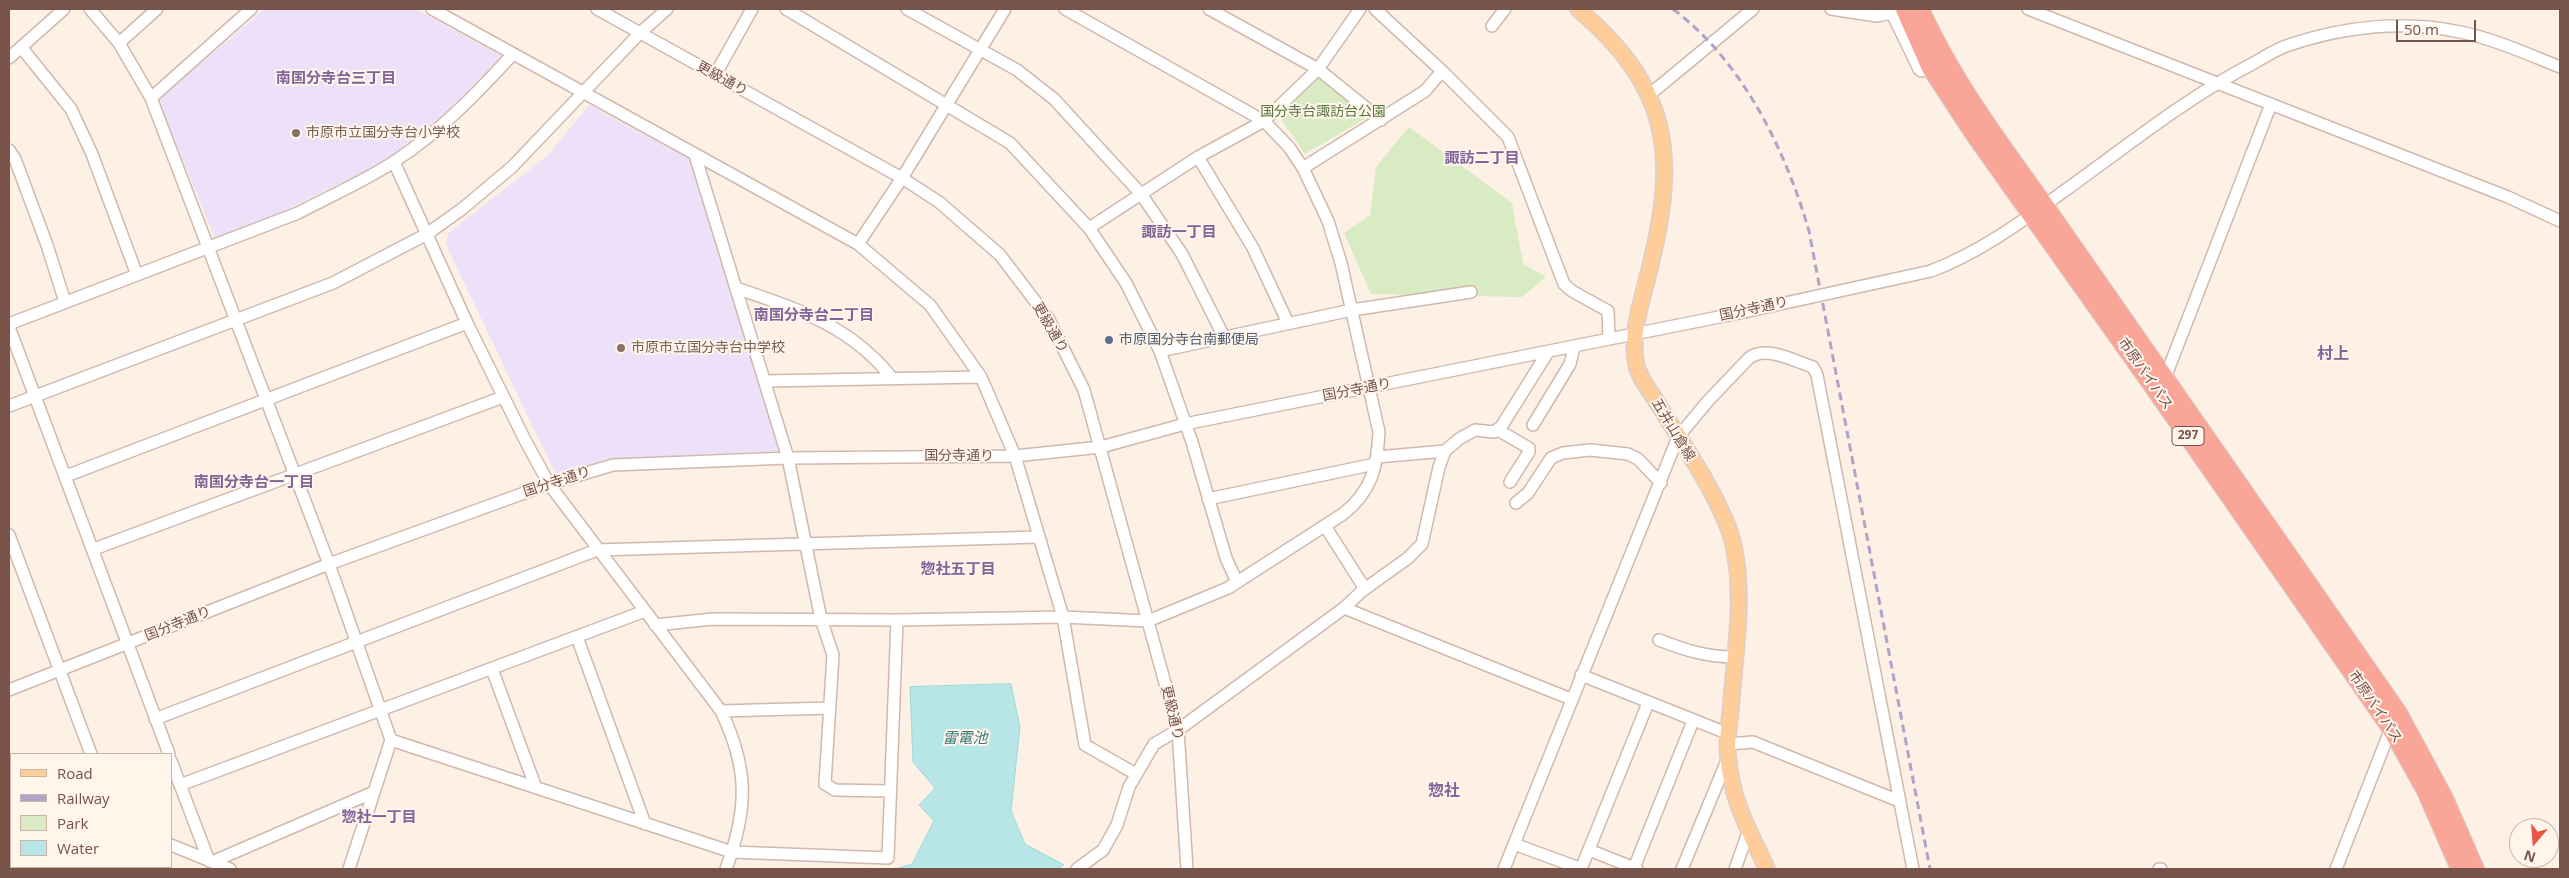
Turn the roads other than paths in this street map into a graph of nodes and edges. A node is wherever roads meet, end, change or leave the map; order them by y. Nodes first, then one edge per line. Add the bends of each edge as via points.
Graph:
1 (64, 9) edge
2 (90, 9) edge
3 (157, 9) edge
4 (251, 9) edge
5 (432, 9) edge
6 (597, 9) edge
7 (667, 9) edge
8 (752, 9) edge
9 (786, 9) edge
10 (908, 9) edge
11 (1005, 9) edge
12 (1065, 9) edge
13 (1210, 9) edge
14 (1360, 9) edge
15 (1375, 9) edge
16 (1505, 9) edge
17 (1578, 9) edge
18 (1753, 9) edge
19 (1831, 9) edge
20 (1920, 9) edge
21 (2028, 9) edge
22 (1896, 10) edge
23 (1492, 26) dead end
24 (640, 33) junction
25 (119, 43) junction
26 (21, 47) junction
27 (980, 50) junction
28 (513, 54) junction
29 (9, 58) edge
30 (2560, 67) edge
31 (1318, 69) junction
32 (1442, 71) junction
33 (716, 76) junction
34 (2218, 82) junction
35 (583, 92) junction
36 (1649, 95) junction
37 (151, 98) junction
38 (2271, 104) junction
39 (947, 106) junction
40 (1381, 120) junction
41 (1264, 121) junction
42 (695, 155) junction
43 (1198, 157) junction
44 (11, 158) edge
45 (394, 162) junction
46 (1303, 168) junction
47 (902, 178) junction
48 (1141, 194) junction
49 (2038, 210) junction
50 (2560, 221) edge
51 (1089, 228) junction
52 (427, 234) junction
53 (858, 244) junction
54 (209, 247) junction
55 (137, 275) junction
56 (736, 288) junction
57 (1471, 292) dead end
58 (65, 302) junction
59 (1352, 310) junction
60 (237, 320) junction
61 (467, 323) junction
62 (1288, 323) junction
63 (9, 325) edge
64 (1634, 334) junction
65 (1224, 337) junction
66 (1609, 338) junction
67 (1574, 347) junction
68 (1160, 351) junction
69 (1548, 352) junction
70 (981, 377) junction
71 (892, 378) junction
72 (2165, 378) junction
73 (764, 381) junction
74 (1370, 387) junction
75 (33, 397) junction
76 (503, 397) junction
77 (266, 399) junction
78 (9, 406) edge
79 (1185, 424) junction
80 (1533, 425) dead end
81 (1498, 430) junction
82 (1678, 437) junction
83 (1101, 447) junction
84 (1445, 452) junction
85 (1015, 456) junction
86 (788, 458) junction
87 (1376, 461) junction
88 (295, 474) junction
89 (66, 476) junction
90 (1510, 482) dead end
91 (1661, 483) junction
92 (549, 484) junction
93 (1208, 499) junction
94 (1516, 503) dead end
95 (1325, 526) junction
96 (9, 535) edge
97 (1039, 537) junction
98 (806, 544) junction
99 (94, 549) junction
100 (597, 550) junction
101 (329, 564) junction
102 (1237, 582) junction
103 (1365, 589) junction
104 (1344, 608) junction
105 (645, 611) junction
106 (1064, 617) junction
107 (821, 619) junction
108 (897, 620) junction
109 (1148, 621) junction
110 (655, 625) junction
111 (577, 637) junction
112 (1659, 640) dead end
113 (356, 643) junction
114 (127, 644) junction
115 (1735, 657) junction
116 (492, 669) junction
117 (59, 672) junction
118 (1581, 675) junction
119 (9, 690) edge
120 (1571, 699) junction
121 (1648, 703) junction
122 (829, 708) junction
123 (721, 711) junction
124 (380, 712) junction
125 (155, 719) junction
126 (1693, 720) junction
127 (2391, 728) junction
128 (1178, 730) junction
129 (391, 740) junction
130 (1728, 746) junction
131 (91, 753) edge
132 (169, 753) edge
133 (172, 764) edge
134 (1136, 774) junction
135 (180, 786) junction
136 (536, 788) junction
137 (890, 791) junction
138 (374, 792) junction
139 (1899, 801) junction
140 (644, 824) junction
141 (1750, 830) junction
142 (9, 840) edge
143 (172, 844) edge
144 (1514, 844) junction
145 (10, 846) edge
146 (1589, 850) junction
147 (732, 852) junction
148 (888, 858) junction
149 (210, 862) junction
150 (230, 869) edge
151 (350, 869) edge
152 (726, 869) edge
153 (884, 869) edge
154 (1077, 869) edge
155 (1187, 869) edge
156 (1504, 869) edge
157 (1582, 869) edge
158 (1636, 869) edge
159 (1682, 869) edge
160 (1735, 869) edge
161 (1767, 869) edge
162 (1913, 869) edge
163 (2336, 869) edge
164 (2460, 869) edge
165 (2475, 869) edge

1 - 26 street
2 - 25 street
3 - 25 street
4 - 37 street
5 - 28 street
6 - 24 street, 更級通り
7 - 24 street
8 - 33 street
9 - 39 street
10 - 27 street
11 - 27 street
12 - 41 street
13 - 31 street
14 - 31 street
15 - 32 street
16 - 23 street
17 - 36 main road, 五井山倉線 via 1614,42
18 - 36 street
19 - 22 street via 1878,16
20 - 49 highway, 市原バイパス / 297 via 1942,52
21 - 34 street
22 - 49 highway, 市原バイパス / 297 via 1975,135
24 - 33 street, 更級通り
24 - 35 street
25 - 37 street
26 - 29 street
26 - 55 street via 71,109 92,154
27 - 39 street
27 - 48 street via 1017,70 1054,99
28 - 35 street
28 - 45 street via 469,102
30 - 34 street, 国分寺通り via 2492,40 2460,32 2382,26 2344,30 2287,45
31 - 40 street
31 - 41 street
32 - 40 street via 1425,91
32 - 66 street via 1508,137 1564,284 1608,312
33 - 47 street, 更級通り
34 - 38 street
34 - 49 street, 国分寺通り
35 - 42 street
35 - 52 street via 512,167
36 - 64 main road, 五井山倉線 via 1663,143 1665,182 1657,239
37 - 54 street
38 - 50 street via 2508,197
38 - 72 street
39 - 47 street
39 - 51 street via 1010,143
40 - 46 street
41 - 43 street
41 - 46 street via 1290,147
42 - 53 street
42 - 56 street
43 - 48 street
43 - 62 street via 1253,248
44 - 58 street via 48,245
45 - 52 street
45 - 54 street via 298,213
46 - 59 street via 1328,222
47 - 53 street
47 - 83 street, 更級通り via 938,202 1000,255 1048,318 1084,390
48 - 51 street
48 - 65 street via 1182,254
49 - 64 street, 国分寺通り, bridge via 1975,251 1931,271
49 - 72 highway, 市原バイパス / 297
49 - 127 highway, 市原バイパス / 297
51 - 68 street via 1126,283
52 - 60 street via 333,283
52 - 61 street
53 - 70 street via 930,305
54 - 55 street
54 - 60 street
55 - 58 street
56 - 71 street via 808,313 844,333 883,366
56 - 73 street
57 - 59 street
58 - 63 street
59 - 62 street
59 - 74 street
60 - 75 street
60 - 77 street
61 - 76 street
61 - 77 street
62 - 65 street
63 - 75 street
64 - 66 street, 国分寺通り
64 - 82 main road, 五井山倉線 via 1636,365
65 - 68 street
66 - 67 street, 国分寺通り
67 - 69 street, 国分寺通り
67 - 80 street via 1570,364
68 - 79 street
69 - 74 street, 国分寺通り
69 - 81 street
70 - 71 street
70 - 85 street
71 - 73 street
72 - 165 highway, 市原バイパス / 297 via 2398,713 2444,798
73 - 86 street
74 - 79 street, 国分寺通り
74 - 87 street via 1379,432
75 - 78 street
75 - 89 street
76 - 88 street
76 - 92 street
77 - 88 street
77 - 89 street
79 - 83 street, 国分寺通り
79 - 93 street
81 - 84 street via 1475,430
81 - 90 street via 1529,448
82 - 91 street
82 - 115 main road, 五井山倉線 via 1725,520 1733,543 1740,598
82 - 139 street via 1708,401 1756,353 1768,353 1813,367 1834,456
83 - 85 street, 国分寺通り
83 - 109 street, 更級通り
84 - 87 street
84 - 103 street via 1422,544
85 - 86 street, 国分寺通り
85 - 97 street
86 - 92 street, 国分寺通り via 613,465
86 - 98 street
87 - 93 street
87 - 95 street via 1360,500
88 - 99 street
88 - 101 street
89 - 99 street
91 - 94 street via 1638,459 1628,454 1590,450 1563,453 1550,458 1528,493
91 - 118 street
92 - 100 street
92 - 101 street, 国分寺通り
93 - 102 street
95 - 102 street
95 - 103 street
96 - 117 street
97 - 98 street
97 - 106 street
98 - 100 street
98 - 107 street
99 - 114 street
100 - 105 street
100 - 113 street
101 - 113 street
101 - 114 street, 国分寺通り
102 - 109 street
103 - 104 street
104 - 120 street
104 - 128 street
105 - 110 street
105 - 111 street
106 - 108 street
106 - 109 street
106 - 134 street via 1085,745
107 - 108 street
107 - 110 street via 713,619
107 - 122 street via 833,655
108 - 137 street
109 - 128 street, 更級通り
110 - 123 street
111 - 116 street
111 - 140 street
112 - 115 street via 1692,653
113 - 124 street
113 - 125 street
114 - 117 street, 国分寺通り
114 - 125 street
115 - 130 main road, 五井山倉線
116 - 124 street
116 - 136 street
117 - 119 street, 国分寺通り
117 - 131 street
118 - 120 street
118 - 121 street
120 - 144 street
121 - 126 street
121 - 146 street
122 - 123 street
122 - 137 street via 825,784 835,790
123 - 147 street via 742,768 742,807
124 - 129 street
124 - 135 street
125 - 132 street
126 - 130 street
126 - 158 street
127 - 163 street
127 - 164 highway, 市原バイパス / 297 via 2426,791
128 - 134 street via 1154,744
128 - 155 street, 更級通り
129 - 136 street
129 - 138 street
130 - 139 street via 1753,742
130 - 141 main road, 五井山倉線 via 1736,804
130 - 159 street
133 - 135 street
134 - 154 street via 1117,825 1103,850
135 - 149 street
136 - 140 street
137 - 148 street
138 - 149 street
138 - 151 street
139 - 162 street
140 - 147 street
141 - 160 street
141 - 161 main road, 五井山倉線
142 - 145 street
143 - 149 street
144 - 156 street
144 - 157 street
146 - 157 street
146 - 158 street
147 - 148 street
147 - 152 street
148 - 153 street
149 - 150 street

